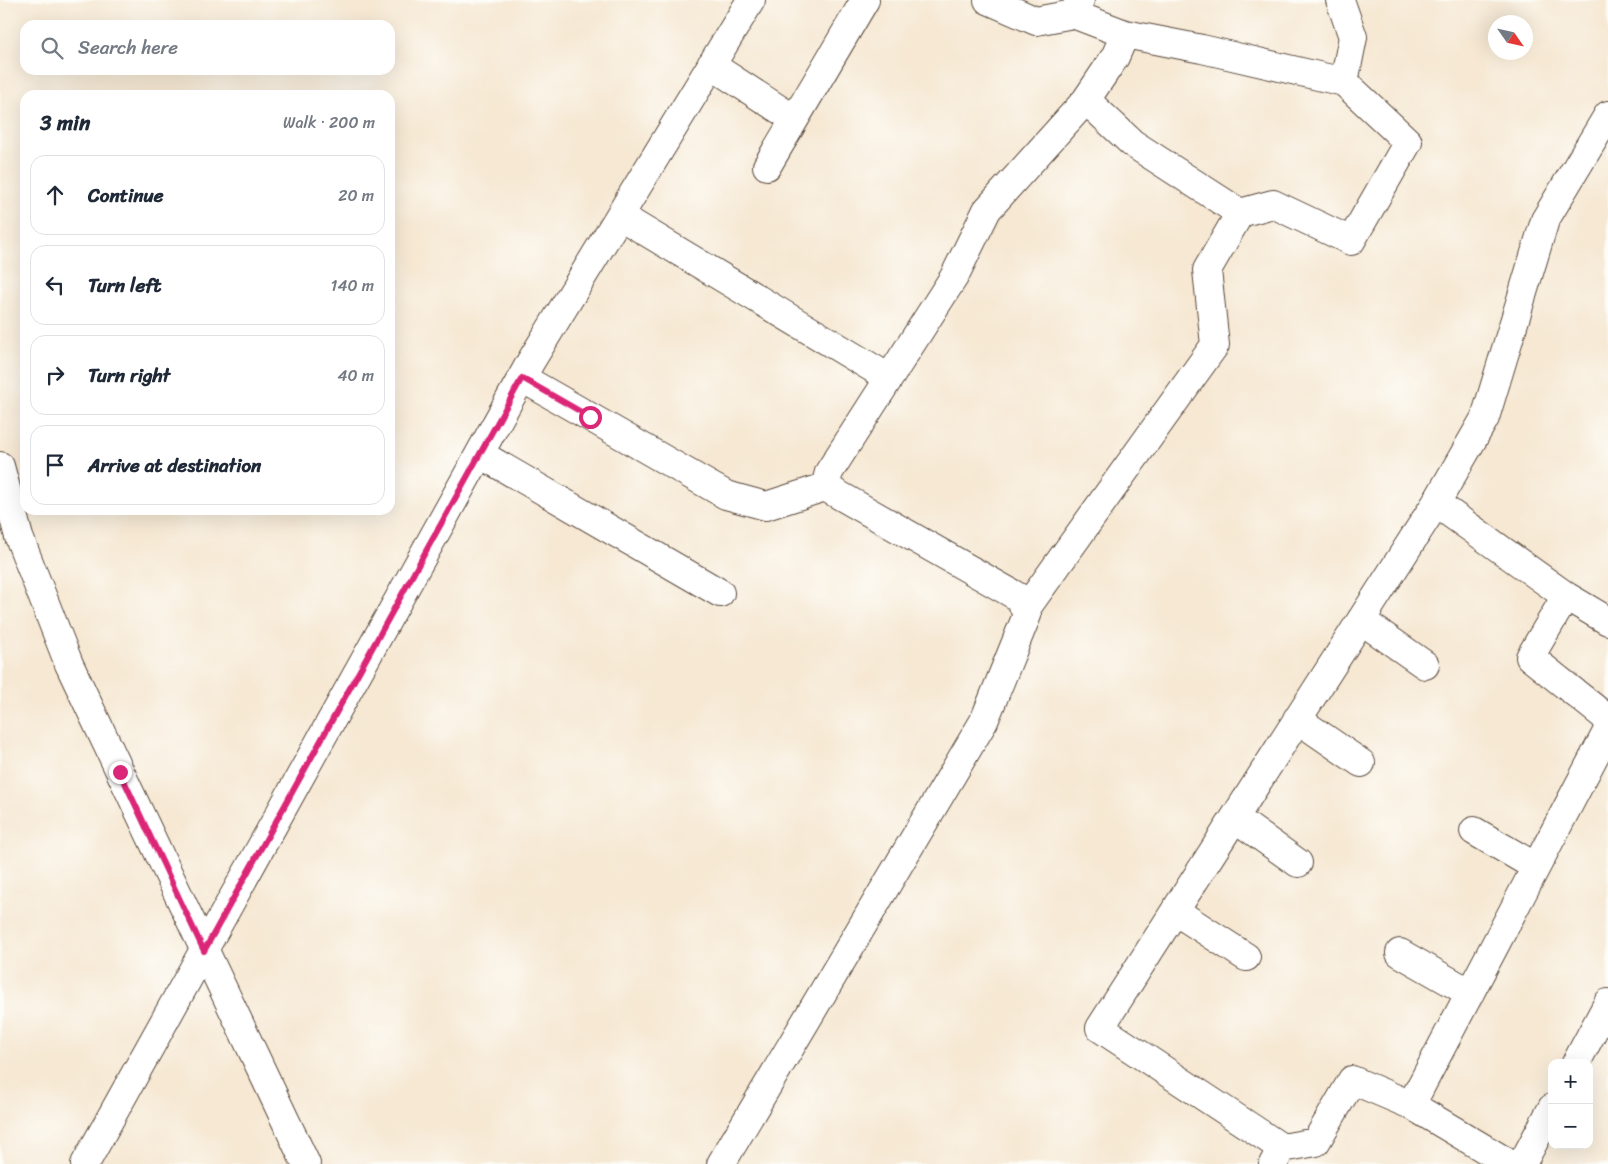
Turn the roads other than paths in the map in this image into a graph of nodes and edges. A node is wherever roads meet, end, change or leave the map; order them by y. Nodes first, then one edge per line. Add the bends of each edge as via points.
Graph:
1 (750, 0) edge
2 (865, 0) edge
3 (988, 0) edge
4 (1340, 0) edge
5 (1077, 7) edge
6 (1125, 34) junction
7 (711, 65) junction
8 (1344, 82) junction
9 (1086, 100) junction
10 (1608, 114) edge
11 (794, 119) junction
12 (767, 166) dead end
13 (1240, 213) junction
14 (620, 216) junction
15 (522, 378) junction
16 (889, 378) junction
17 (480, 454) junction
18 (0, 466) edge
19 (825, 487) junction
20 (1436, 503) junction
21 (720, 593) dead end
22 (1566, 596) junction
23 (1025, 610) junction
24 (1361, 620) junction
25 (1608, 621) edge
26 (1425, 665) dead end
27 (1297, 719) junction
28 (1608, 719) edge
29 (1608, 730) edge
30 (1361, 763) dead end
31 (1234, 818) junction
32 (1474, 831) dead end
33 (1298, 863) dead end
34 (1536, 867) junction
35 (1175, 911) junction
36 (204, 951) junction
37 (1400, 953) dead end
38 (1246, 957) dead end
39 (1470, 993) junction
40 (1608, 1003) edge
41 (1578, 1059) edge
42 (1411, 1105) junction
43 (1548, 1115) edge
44 (1278, 1156) edge
45 (85, 1164) edge
46 (306, 1164) edge
47 (721, 1164) edge
48 (1510, 1164) edge
49 (1522, 1164) edge

1 - 7 street
2 - 11 street
3 - 5 street via 1036,21
4 - 8 street via 1353,36
5 - 6 street
6 - 8 street
6 - 9 street via 1115,57
7 - 11 street
7 - 14 street
8 - 13 street via 1408,142 1351,241 1273,204
9 - 13 street via 1132,143
9 - 16 street via 987,210 954,277
10 - 20 street via 1545,220 1485,418
11 - 12 street
13 - 23 street via 1206,270 1215,345
14 - 15 street
14 - 16 street
15 - 17 street
15 - 19 street via 726,495 766,506
16 - 19 street via 829,472
17 - 21 street
17 - 36 street
18 - 36 street via 19,538 69,664
19 - 23 street via 1020,598
20 - 22 street
20 - 24 street
22 - 25 street
22 - 28 street via 1530,656
23 - 47 street via 1028,615 984,721
24 - 26 street
24 - 27 street
27 - 30 street
27 - 31 street
29 - 34 street
31 - 33 street
31 - 35 street
32 - 34 street
34 - 39 street
35 - 38 street
35 - 44 street via 1100,1028
36 - 45 street
36 - 46 street
37 - 39 street
39 - 42 street
40 - 41 street
42 - 44 street via 1352,1080 1316,1142
42 - 48 street
43 - 49 street

